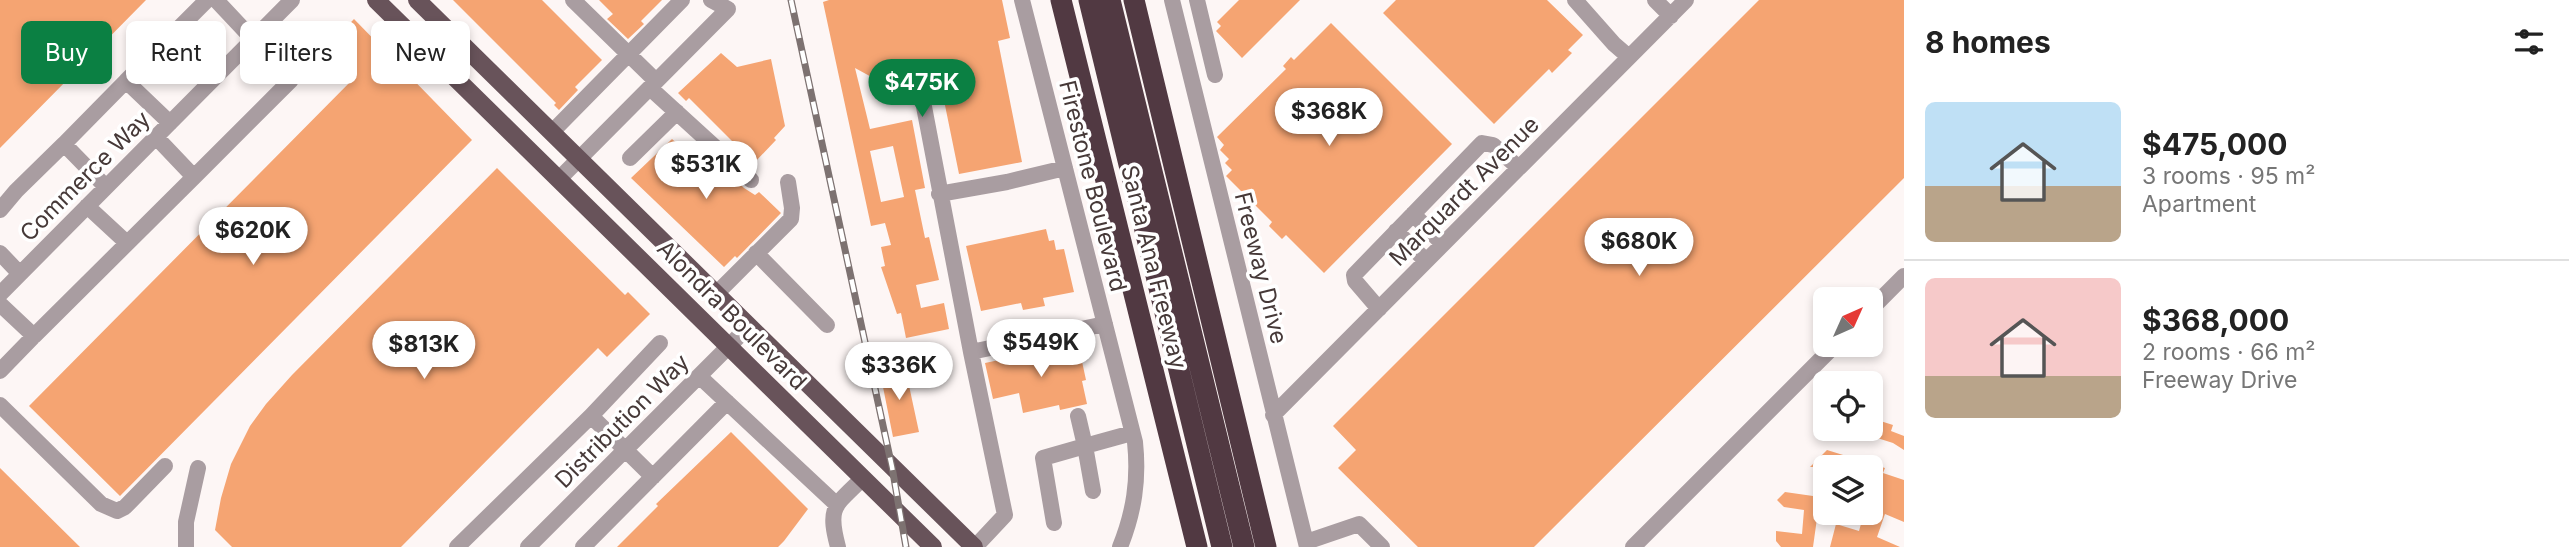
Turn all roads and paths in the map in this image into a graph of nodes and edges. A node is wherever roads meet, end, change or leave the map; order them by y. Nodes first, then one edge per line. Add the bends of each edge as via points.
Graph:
1 (206, 0) edge
2 (216, 0) edge
3 (292, 0) edge
4 (376, 0) edge
5 (417, 0) edge
6 (573, 0) edge
7 (682, 0) edge
8 (711, 0) edge
9 (1022, 0) edge
10 (1060, 0) edge
11 (1089, 0) edge
12 (1111, 0) edge
13 (1134, 0) edge
14 (1172, 0) edge
15 (1197, 0) edge
16 (1575, 0) edge
17 (1655, 0) edge
18 (1686, 0) edge
19 (1671, 16) junction
20 (185, 21) edge
21 (271, 21) edge
22 (240, 27) edge
23 (240, 52) edge
24 (629, 55) junction
25 (1629, 57) junction
26 (1215, 75) dead end
27 (126, 81) edge
28 (131, 84) edge
29 (287, 84) edge
30 (653, 85) junction
31 (921, 91) dead end
32 (677, 112) junction
33 (170, 123) junction
34 (552, 132) junction
35 (156, 137) junction
36 (64, 144) junction
37 (630, 158) dead end
38 (579, 159) junction
39 (1065, 168) junction
40 (1519, 168) junction
41 (194, 177) junction
42 (559, 179) junction
43 (751, 180) dead end
44 (788, 182) dead end
45 (106, 187) junction
46 (939, 194) junction
47 (87, 206) junction
48 (0, 210) edge
49 (1413, 214) junction
50 (1396, 231) junction
51 (127, 243) junction
52 (1443, 244) junction
53 (0, 253) edge
54 (756, 253) junction
55 (1426, 261) junction
56 (20, 274) junction
57 (1904, 276) edge
58 (0, 294) edge
59 (716, 294) junction
60 (1883, 297) edge
61 (0, 304) edge
62 (1379, 309) junction
63 (1105, 324) junction
64 (827, 325) dead end
65 (749, 326) junction
66 (34, 336) junction
67 (660, 343) dead end
68 (729, 346) junction
69 (971, 352) junction
70 (1823, 357) edge
71 (0, 371) edge
72 (699, 376) junction
73 (727, 402) junction
74 (0, 405) edge
75 (1273, 415) junction
76 (591, 416) junction
77 (1078, 416) dead end
78 (1132, 433) junction
79 (1085, 446) junction
80 (625, 450) junction
81 (165, 466) dead end
82 (198, 468) dead end
83 (653, 477) junction
84 (863, 478) junction
85 (1093, 491) dead end
86 (836, 505) junction
87 (1054, 523) dead end
88 (1306, 545) edge
89 (186, 547) edge
90 (457, 547) edge
91 (528, 547) edge
92 (583, 547) edge
93 (838, 547) edge
94 (933, 547) edge
95 (974, 547) edge
96 (1120, 547) edge
97 (1197, 547) edge
98 (1222, 547) edge
99 (1244, 547) edge
100 (1266, 547) edge
101 (1382, 547) edge
102 (1633, 547) edge

1 - 20 street
2 - 22 street
3 - 21 street, Commerce Way
4 - 42 main road, Alondra Boulevard
5 - 34 main road, Alondra Boulevard
6 - 24 street
7 - 24 street
8 - 30 street via 728,9
9 - 39 street, Firestone Boulevard
10 - 97 highway, Santa Ana Freeway
11 - 98 highway
12 - 99 highway
13 - 100 highway, Santa Ana Freeway
14 - 75 street, Freeway Drive
15 - 26 street
16 - 25 street
17 - 19 street
18 - 19 street, Marquardt Avenue
19 - 25 street, Marquardt Avenue
23 - 33 street, Commerce Way
24 - 30 street
24 - 34 street
25 - 40 street, Marquardt Avenue
27 - 36 street
28 - 33 street
29 - 41 street
30 - 32 street
30 - 38 street
31 - 46 street
32 - 37 street
32 - 43 street
33 - 35 street, Commerce Way
34 - 38 main road, Alondra Boulevard
35 - 41 street
35 - 45 street, Commerce Way
36 - 45 street
36 - 48 street
38 - 42 street
38 - 59 main road, Alondra Boulevard
39 - 46 street
39 - 63 street, Firestone Boulevard
40 - 49 street via 1493,145 1482,143
40 - 52 street, Marquardt Avenue
41 - 51 street
42 - 68 main road, Alondra Boulevard
44 - 54 street via 791,219
45 - 47 street, Commerce Way
46 - 69 street
47 - 51 street
47 - 56 street, Commerce Way
49 - 50 street
49 - 52 street
50 - 55 street
50 - 62 street via 1353,275
51 - 66 street
52 - 55 street, Marquardt Avenue
53 - 56 street
54 - 59 street
54 - 64 street
55 - 62 street, Marquardt Avenue
56 - 58 street, Commerce Way
57 - 60 street
59 - 65 main road, Alondra Boulevard
61 - 66 street
62 - 75 street, Marquardt Avenue
63 - 69 street
63 - 78 street, Firestone Boulevard
65 - 68 street, Distribution Way
65 - 95 main road, Alondra Boulevard
66 - 71 street
67 - 76 street
68 - 72 street, Distribution Way
68 - 84 main road, Alondra Boulevard
69 - 95 street via 1005,516
70 - 102 street
72 - 73 street
72 - 80 street, Distribution Way
73 - 83 street
73 - 86 street
74 - 81 street via 110,509 125,507
75 - 88 street, Freeway Drive
76 - 80 street
76 - 90 street
77 - 79 street
78 - 79 street
78 - 96 street, Firestone Boulevard via 1137,489
79 - 85 street
79 - 87 street via 1043,458
80 - 83 street
80 - 91 street, Distribution Way
82 - 89 street via 186,522
83 - 92 street
84 - 86 street
84 - 94 main road, Alondra Boulevard
86 - 93 street via 831,523
88 - 101 street via 1359,524

